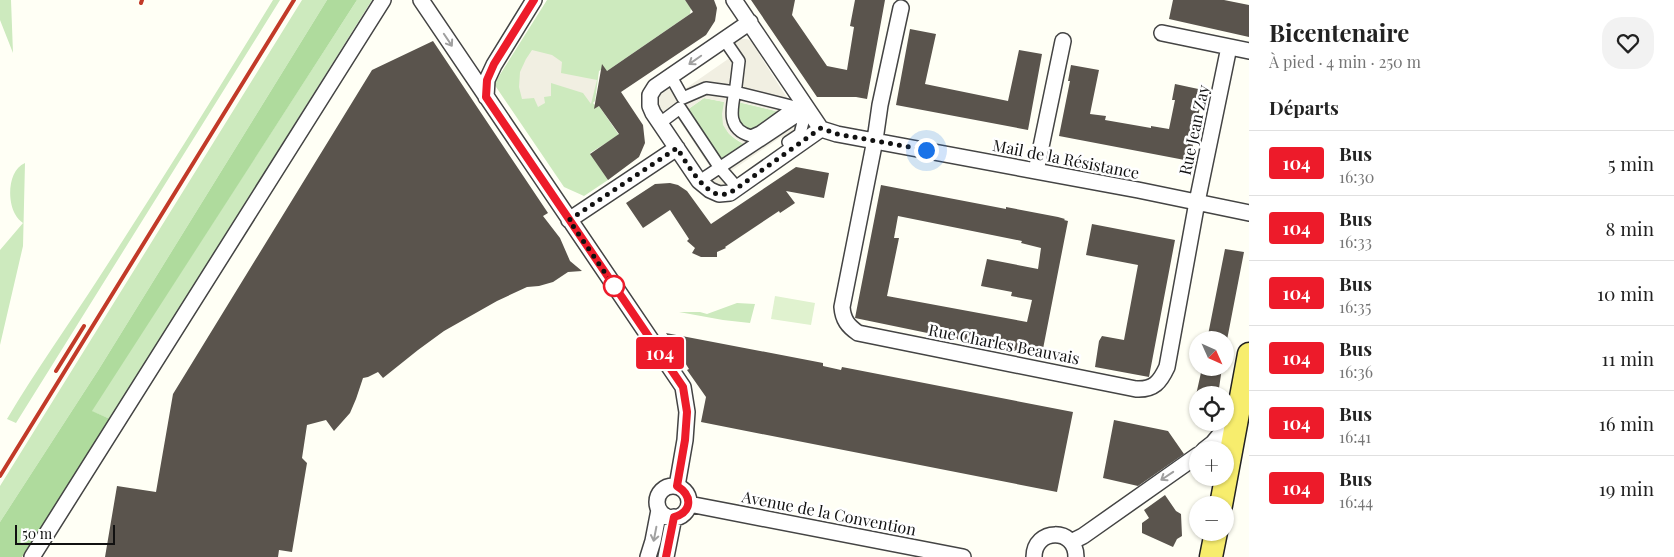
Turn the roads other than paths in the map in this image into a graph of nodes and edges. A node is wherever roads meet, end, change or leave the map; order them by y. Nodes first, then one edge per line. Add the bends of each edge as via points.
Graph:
1 (383, 0) edge
2 (421, 0) edge
3 (534, 0) edge
4 (734, 0) edge
5 (901, 8) dead end
6 (750, 22) junction
7 (1162, 33) dead end
8 (1063, 41) dead end
9 (728, 45) dead end
10 (1229, 47) junction
11 (1249, 51) edge
12 (460, 58) junction
13 (494, 64) junction
14 (674, 82) dead end
15 (735, 92) junction
16 (486, 97) junction
17 (682, 103) junction
18 (797, 109) junction
19 (664, 120) dead end
20 (821, 128) junction
21 (785, 137) junction
22 (875, 140) junction
23 (677, 148) junction
24 (720, 168) junction
25 (1036, 171) junction
26 (704, 178) dead end
27 (734, 184) dead end
28 (1197, 202) junction
29 (1249, 213) edge
30 (569, 220) junction
31 (1249, 354) edge
32 (1238, 412) junction
33 (1215, 441) edge
34 (1189, 461) edge
35 (677, 486) junction
36 (1222, 496) edge
37 (689, 504) junction
38 (659, 510) junction
39 (674, 517) junction
40 (1215, 541) edge
41 (1074, 550) edge
42 (32, 557) edge
43 (648, 557) edge
44 (666, 557) edge
45 (963, 557) edge
46 (1034, 557) edge
47 (1212, 557) edge

1 - 42 street
2 -> 12 street
3 - 13 street
4 - 6 street
5 - 22 street, Rue Charles Beauvais
6 - 20 street
6 -> 23 street via 656,88 650,96 653,113
7 - 10 street
8 - 25 street
9 - 15 street via 739,61
10 - 11 street
10 - 28 street, Rue Jean Zay
12 - 13 street via 469,66 480,69
12 - 16 street
13 - 16 street via 487,80
14 - 17 street
15 - 17 street via 706,88
15 - 18 street
15 - 18 street via 732,114 734,124 742,134 752,136
16 - 30 street
17 - 19 street
17 - 24 street
18 - 21 street
18 - 21 street via 804,122 800,134 788,142
20 - 22 street, Mail de la Résistance
20 - 23 street via 730,193 719,194 710,190
21 - 24 street
22 - 25 street, Mail de la Résistance
22 - 28 street, Rue Charles Beauvais via 842,307 849,327 858,333 1136,389 1147,390 1160,381 1167,367
23 - 30 street
24 - 26 street
24 - 27 street
25 - 28 street, Mail de la Résistance
28 - 29 street, Mail de la Résistance
30 - 35 street via 683,387 687,412
31 - 32 main road
32 - 33 street
32 - 36 main road
34 -> 41 street via 1083,536
35 - 37 street via 684,490
35 - 38 street via 660,492 657,500
37 - 39 street via 685,512
37 - 45 street, Avenue de la Convention
38 - 39 street via 668,517
38 -> 43 street
39 - 44 street
40 - 47 main road
41 - 46 street via 1062,536 1049,535 1039,542

